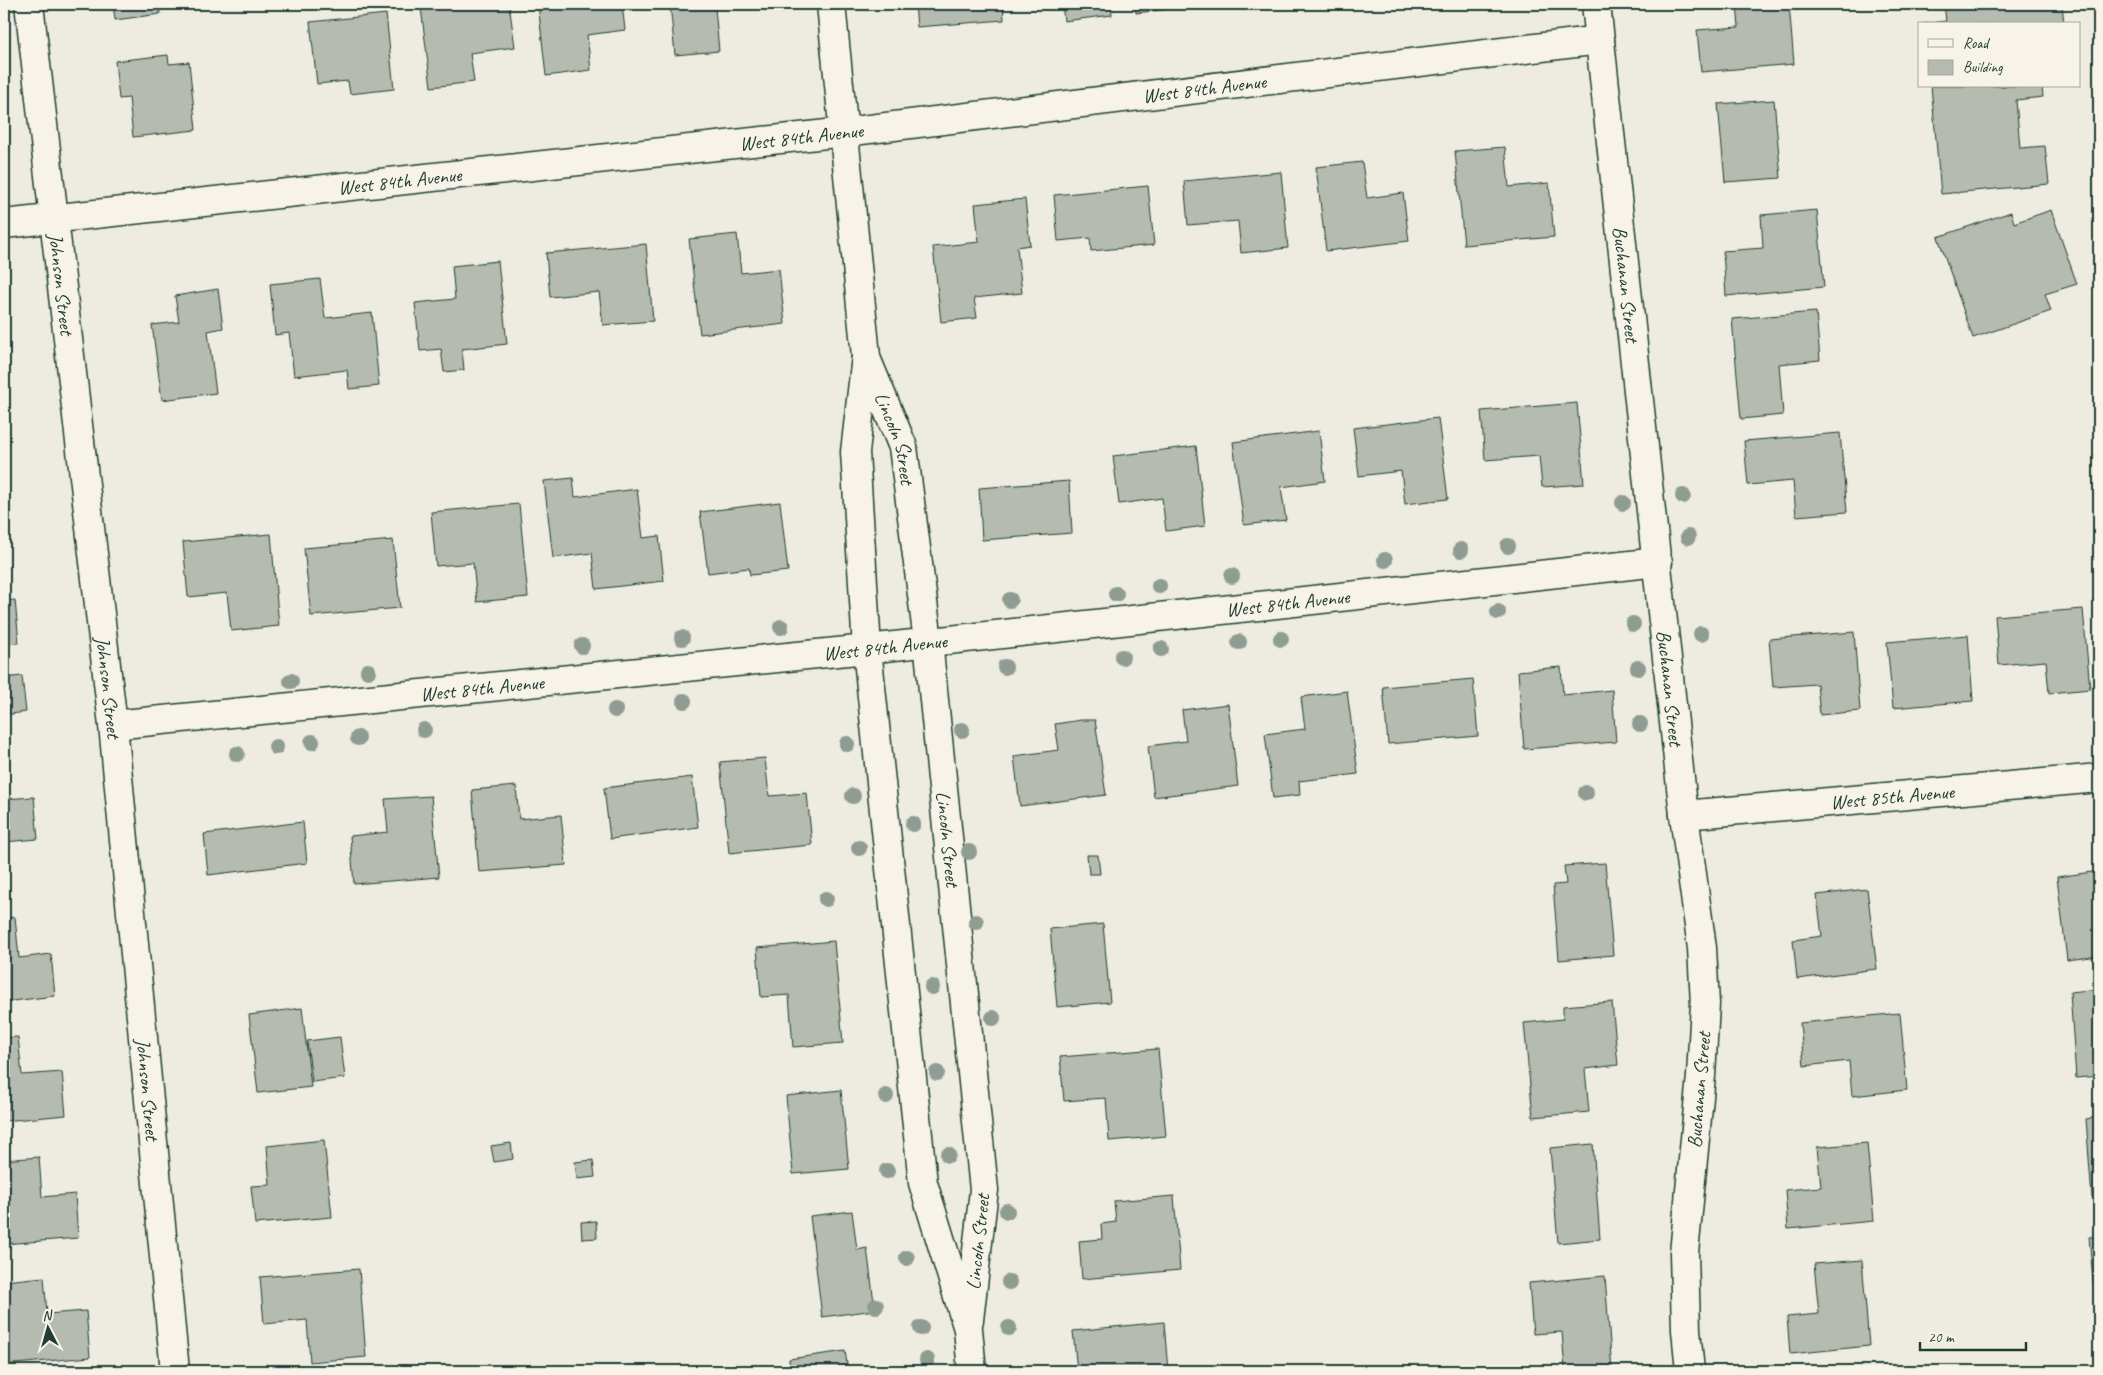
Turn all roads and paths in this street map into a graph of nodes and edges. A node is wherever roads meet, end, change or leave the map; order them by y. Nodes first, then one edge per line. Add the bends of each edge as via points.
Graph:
1 (29, 4) edge
2 (831, 4) edge
3 (1596, 4) edge
4 (1600, 40) junction
5 (845, 132) junction
6 (53, 218) junction
7 (4, 224) edge
8 (866, 356) junction
9 (1658, 562) junction
10 (928, 641) junction
11 (867, 649) junction
12 (113, 725) junction
13 (2099, 778) edge
14 (1684, 815) junction
15 (968, 1329) junction
16 (175, 1371) edge
17 (972, 1371) edge
18 (1690, 1371) edge

1 - 6 street, Johnson Street
2 - 5 street, Lincoln Street
3 - 4 street, Buchanan Street
4 - 5 street, West 84th Avenue
4 - 9 street, Buchanan Street
5 - 6 street, West 84th Avenue
5 - 8 street, Lincoln Street
6 - 7 street, West 84th Avenue
6 - 12 street, Johnson Street
8 - 10 street, Lincoln Street via 903,447
8 - 11 street, Lincoln Street via 855,452
9 - 10 street, West 84th Avenue
9 - 14 street, Buchanan Street
10 - 11 street, West 84th Avenue
10 - 15 street, Lincoln Street via 984,1190
11 - 12 street, West 84th Avenue
11 - 15 street, Lincoln Street via 923,1183
12 - 16 street, Johnson Street
13 - 14 street, West 85th Avenue
14 - 18 street, Buchanan Street via 1702,948 1705,1004 1702,1076 1684,1253
15 - 17 street, Lincoln Street

